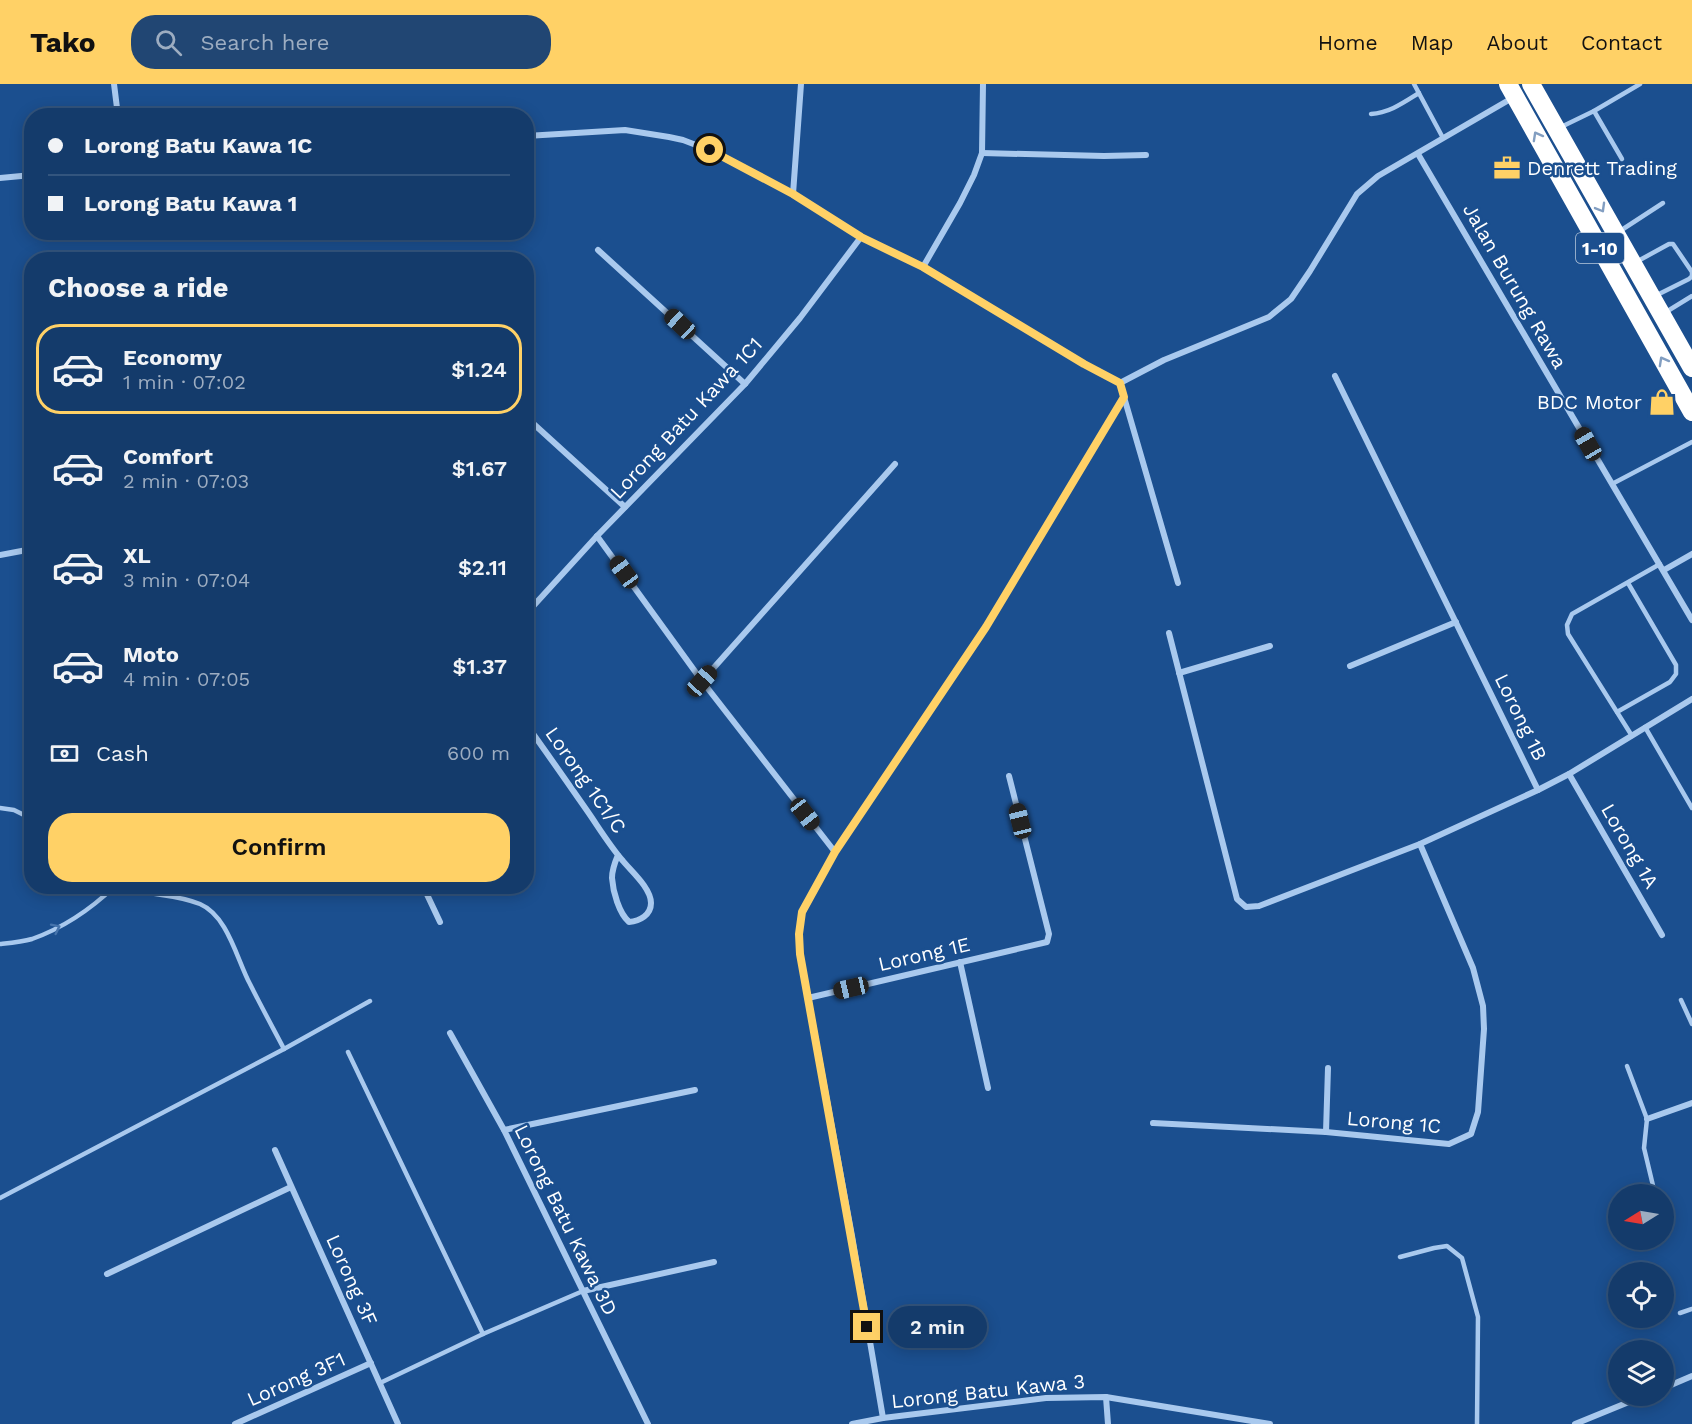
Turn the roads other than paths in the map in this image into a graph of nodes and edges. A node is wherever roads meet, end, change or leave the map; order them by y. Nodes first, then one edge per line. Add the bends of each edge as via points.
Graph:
1 (114, 84) edge
2 (801, 84) edge
3 (983, 84) edge
4 (1414, 84) edge
5 (1531, 84) edge
6 (1640, 84) edge
7 (1511, 91) edge
8 (1419, 93) junction
9 (117, 108) edge
10 (1594, 111) junction
11 (1371, 114) dead end
12 (1556, 129) junction
13 (534, 136) edge
14 (1443, 138) junction
15 (982, 153) junction
16 (1418, 154) junction
17 (1146, 155) dead end
18 (1622, 159) dead end
19 (24, 176) edge
20 (0, 178) edge
21 (793, 194) junction
22 (1664, 202) dead end
23 (1616, 234) junction
24 (861, 237) junction
25 (598, 250) dead end
26 (1632, 264) junction
27 (923, 267) junction
28 (1692, 296) edge
29 (1652, 298) junction
30 (1662, 315) junction
31 (1692, 368) edge
32 (1335, 376) dead end
33 (1120, 383) junction
34 (745, 384) junction
35 (1124, 397) junction
36 (1692, 412) edge
37 (534, 424) edge
38 (1692, 442) edge
39 (894, 464) dead end
40 (1612, 484) junction
41 (625, 507) junction
42 (597, 536) junction
43 (24, 550) edge
44 (1692, 554) edge
45 (0, 555) edge
46 (1660, 564) junction
47 (1664, 570) junction
48 (1178, 583) dead end
49 (1628, 583) junction
50 (534, 605) edge
51 (1692, 620) edge
52 (1456, 622) junction
53 (1169, 633) dead end
54 (1270, 646) dead end
55 (1350, 666) dead end
56 (1179, 673) junction
57 (702, 681) junction
58 (1692, 699) edge
59 (1617, 712) junction
60 (1646, 727) junction
61 (534, 735) edge
62 (1632, 736) junction
63 (1569, 774) junction
64 (1009, 776) dead end
65 (1538, 790) junction
66 (0, 808) edge
67 (1692, 808) edge
68 (24, 815) edge
69 (1420, 844) junction
70 (835, 852) junction
71 (618, 855) junction
72 (106, 894) edge
73 (153, 894) edge
74 (427, 894) edge
75 (440, 922) dead end
76 (1662, 935) dead end
77 (0, 944) edge
78 (960, 962) junction
79 (808, 998) junction
80 (370, 1000) dead end
81 (1681, 1000) dead end
82 (1692, 1024) edge
83 (450, 1033) dead end
84 (284, 1049) junction
85 (348, 1052) dead end
86 (1627, 1066) dead end
87 (1328, 1068) dead end
88 (988, 1088) dead end
89 (695, 1090) dead end
90 (1692, 1103) edge
91 (1647, 1119) junction
92 (1153, 1123) dead end
93 (504, 1130) junction
94 (1326, 1132) junction
95 (275, 1150) dead end
96 (1653, 1184) edge
97 (291, 1186) junction
98 (0, 1198) edge
99 (1400, 1257) dead end
100 (714, 1262) dead end
101 (107, 1275) dead end
102 (583, 1291) junction
103 (1692, 1309) edge
104 (1680, 1313) dead end
105 (483, 1334) junction
106 (371, 1363) junction
107 (1692, 1376) edge
108 (380, 1383) junction
109 (1674, 1384) edge
110 (1106, 1397) junction
111 (1619, 1406) edge
112 (883, 1418) junction
113 (235, 1424) edge
114 (398, 1424) edge
115 (648, 1424) edge
116 (852, 1424) edge
117 (1108, 1424) edge
118 (1270, 1424) edge
119 (1477, 1424) edge
120 (1575, 1424) edge

1 - 9 street
2 - 21 street
3 - 15 street
4 - 8 lane
5 - 12 highway, 1-10
6 - 10 lane
7 - 14 street
36 -> 7 highway, 1-10
8 - 11 lane via 1393,109
8 - 14 lane
10 - 12 lane
10 - 18 lane
12 -> 23 highway, 1-10
13 - 21 street via 625,130 669,136 710,150
14 - 16 street
15 - 17 street
15 - 27 street via 960,203
16 - 33 street via 1378,176 1357,194 1291,299 1269,317 1164,360
16 - 40 street, Jalan Burung Rawa
19 - 20 street
21 - 24 street
22 - 23 lane
23 - 26 highway, 1-10
24 - 27 street
24 - 34 street, Lorong Batu Kawa 1C1
25 - 34 street
26 - 29 highway, 1-10
26 - 29 lane via 1673,244 1692,272 1689,279
27 - 33 street
28 - 30 lane
29 - 30 highway, 1-10
30 - 31 highway, 1-10
32 - 52 street, Lorong 1B
33 - 35 street
34 - 41 street, Lorong Batu Kawa 1C1
35 - 48 street
35 - 70 street via 986,627
37 - 41 street
38 - 40 lane
39 - 57 street
40 - 46 street, Jalan Burung Rawa
41 - 42 street, Lorong Batu Kawa 1C1
42 - 50 street, Lorong Batu Kawa 1C1
42 - 57 street
43 - 45 street
44 - 47 street
46 - 47 street, Jalan Burung Rawa
46 - 49 lane
47 - 51 street, Jalan Burung Rawa
49 - 59 lane via 1676,665 1676,674 1670,682
49 - 59 lane via 1572,614 1567,625 1568,634
52 - 55 street
52 - 65 street, Lorong 1B
53 - 56 street
54 - 56 street
56 - 69 street, Lorong 1B via 1237,899 1246,907 1259,906
57 - 70 street
58 - 60 street
59 - 62 lane
60 - 62 street
60 - 67 lane
61 - 71 street, Lorong 1C1/C
62 - 63 street
63 - 65 street
63 - 76 street, Lorong 1A
64 - 78 street, Lorong 1E via 1049,934 1047,942
65 - 69 street, Lorong 1B
66 - 68 lane
69 - 94 street, Lorong 1C via 1473,968 1483,1006 1478,1112 1471,1134 1449,1144
70 - 79 street via 802,912 800,954
71 - 71 street, Lorong 1C1/C via 612,877 616,896 625,918 636,921 648,912 651,902 637,875
77 -> 72 lane via 30,940 60,927
73 - 84 lane via 202,905 217,917
74 - 75 street
78 - 79 street, Lorong 1E
78 - 88 street
79 - 112 street
80 - 84 lane
81 - 82 lane
83 - 93 street, Lorong Batu Kawa 3D
84 - 98 lane
85 - 105 lane
86 - 91 lane
87 - 94 street
89 - 93 street
90 - 91 street
91 - 96 lane via 1644,1148
92 - 94 street, Lorong 1C
93 - 102 street, Lorong Batu Kawa 3D
95 - 97 street, Lorong 3F
97 - 101 street
97 - 106 street, Lorong 3F
99 - 119 lane via 1447,1246 1462,1258 1478,1317
100 - 102 street
102 - 105 lane
102 - 115 street, Lorong Batu Kawa 3D
103 - 104 lane
105 - 108 lane
106 - 108 street, Lorong 3F
106 - 113 street, Lorong 3F1
107 - 109 street
108 - 114 street, Lorong 3F
110 - 112 street, Lorong Batu Kawa 3 via 1046,1398
110 - 117 street
110 - 118 street, Lorong Batu Kawa 3
111 - 120 street
112 - 116 street, Lorong Batu Kawa 3

